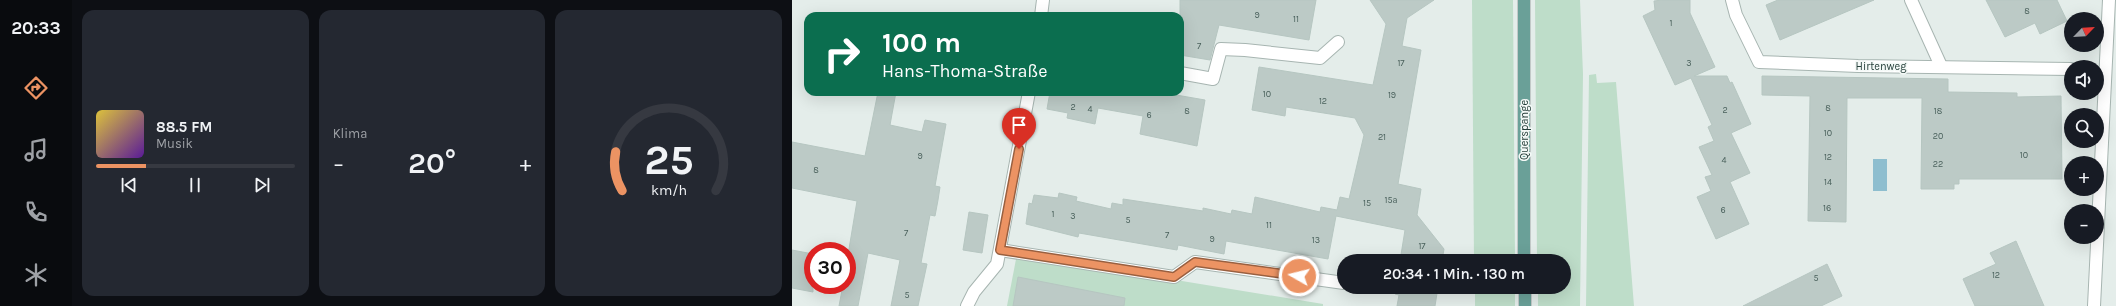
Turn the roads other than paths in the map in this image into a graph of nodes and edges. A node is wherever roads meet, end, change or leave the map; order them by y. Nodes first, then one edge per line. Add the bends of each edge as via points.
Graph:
1 (1043, 0) edge
2 (1524, 0) edge
3 (1732, 0) edge
4 (1911, 0) edge
5 (2109, 0) edge
6 (1042, 12) edge
7 (1338, 42) dead end
8 (1941, 66) junction
9 (2064, 68) edge
10 (2106, 69) edge
11 (1184, 73) edge
12 (1028, 96) edge
13 (1000, 250) junction
14 (1524, 254) edge
15 (1337, 282) edge
16 (1525, 294) edge
17 (968, 306) edge
18 (1525, 306) edge
19 (2094, 306) edge

1 - 6 street
2 - 14 main road, Querspange
3 - 8 street, Hirtenweg via 1736,15 1759,62
4 - 8 street
5 - 10 street
7 - 11 street via 1320,58 1221,49 1213,79
8 - 9 street, Hirtenweg
10 - 19 street
12 - 13 street
13 - 15 street via 1174,277 1195,262
13 - 17 street via 997,264 974,292
16 - 18 main road

